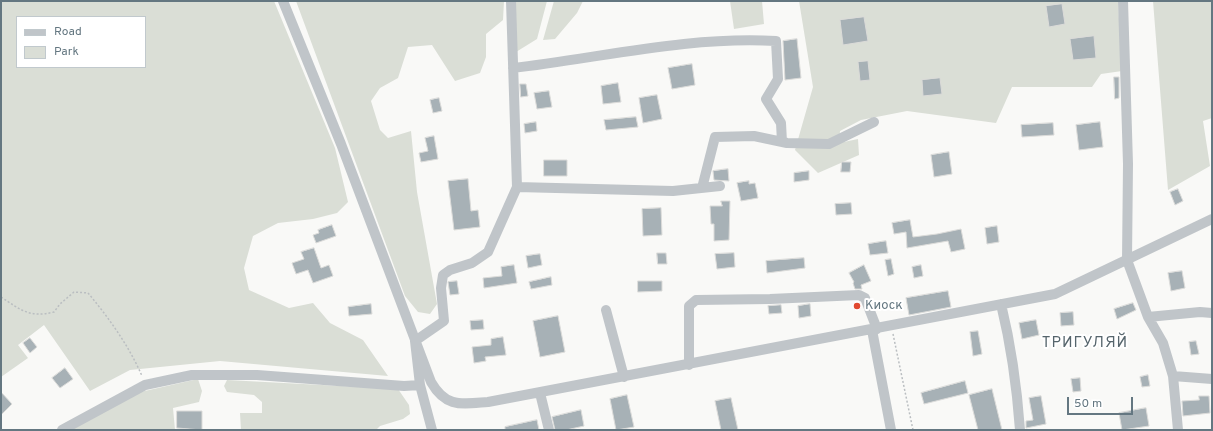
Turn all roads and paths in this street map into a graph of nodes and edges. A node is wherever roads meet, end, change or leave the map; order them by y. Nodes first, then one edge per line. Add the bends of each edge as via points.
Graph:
1 (283, 1) edge
2 (511, 1) edge
3 (1123, 1) edge
4 (513, 68) junction
5 (874, 122) dead end
6 (782, 142) junction
7 (720, 186) dead end
8 (517, 187) junction
9 (702, 188) junction
10 (1212, 219) edge
11 (1127, 260) junction
12 (1, 297) edge
13 (1001, 304) junction
14 (606, 310) dead end
15 (1212, 313) edge
16 (1148, 317) junction
17 (891, 326) junction
18 (875, 329) junction
19 (415, 341) junction
20 (689, 365) junction
21 (1173, 376) junction
22 (624, 377) junction
23 (1212, 379) edge
24 (145, 385) junction
25 (420, 385) junction
26 (540, 393) junction
27 (62, 430) edge
28 (432, 430) edge
29 (549, 430) edge
30 (891, 430) edge
31 (914, 430) edge
32 (1020, 430) edge
33 (1178, 430) edge

1 - 19 street via 341,144
2 - 4 street
3 - 11 street via 1128,164
4 - 6 street via 683,43 741,39 776,41 778,79 766,100 781,123
4 - 8 street
5 - 6 street via 829,144
6 - 9 street via 754,136 715,137
7 - 9 street
8 - 9 street via 608,191 674,191
8 - 19 street via 488,252 472,263 450,270 443,276 441,288 444,321
10 - 11 street
11 - 13 street via 1055,294
11 - 16 street
12 - 24 path via 28,314 40,315 54,312 74,292 88,294 116,329 137,364
13 - 17 street
13 - 32 street
14 - 22 street
15 - 16 street
16 - 21 street via 1163,343
17 - 18 street
17 - 31 path
18 - 20 street
18 - 20 street via 865,298 859,295 696,300 689,306
18 - 30 street
19 - 25 street
19 - 26 street via 431,382 438,394 447,401 460,404 488,402
20 - 22 street
21 - 23 street
21 - 33 street
22 - 26 street
24 - 25 street via 200,375 257,375
24 - 27 street
25 - 28 street
26 - 29 street

